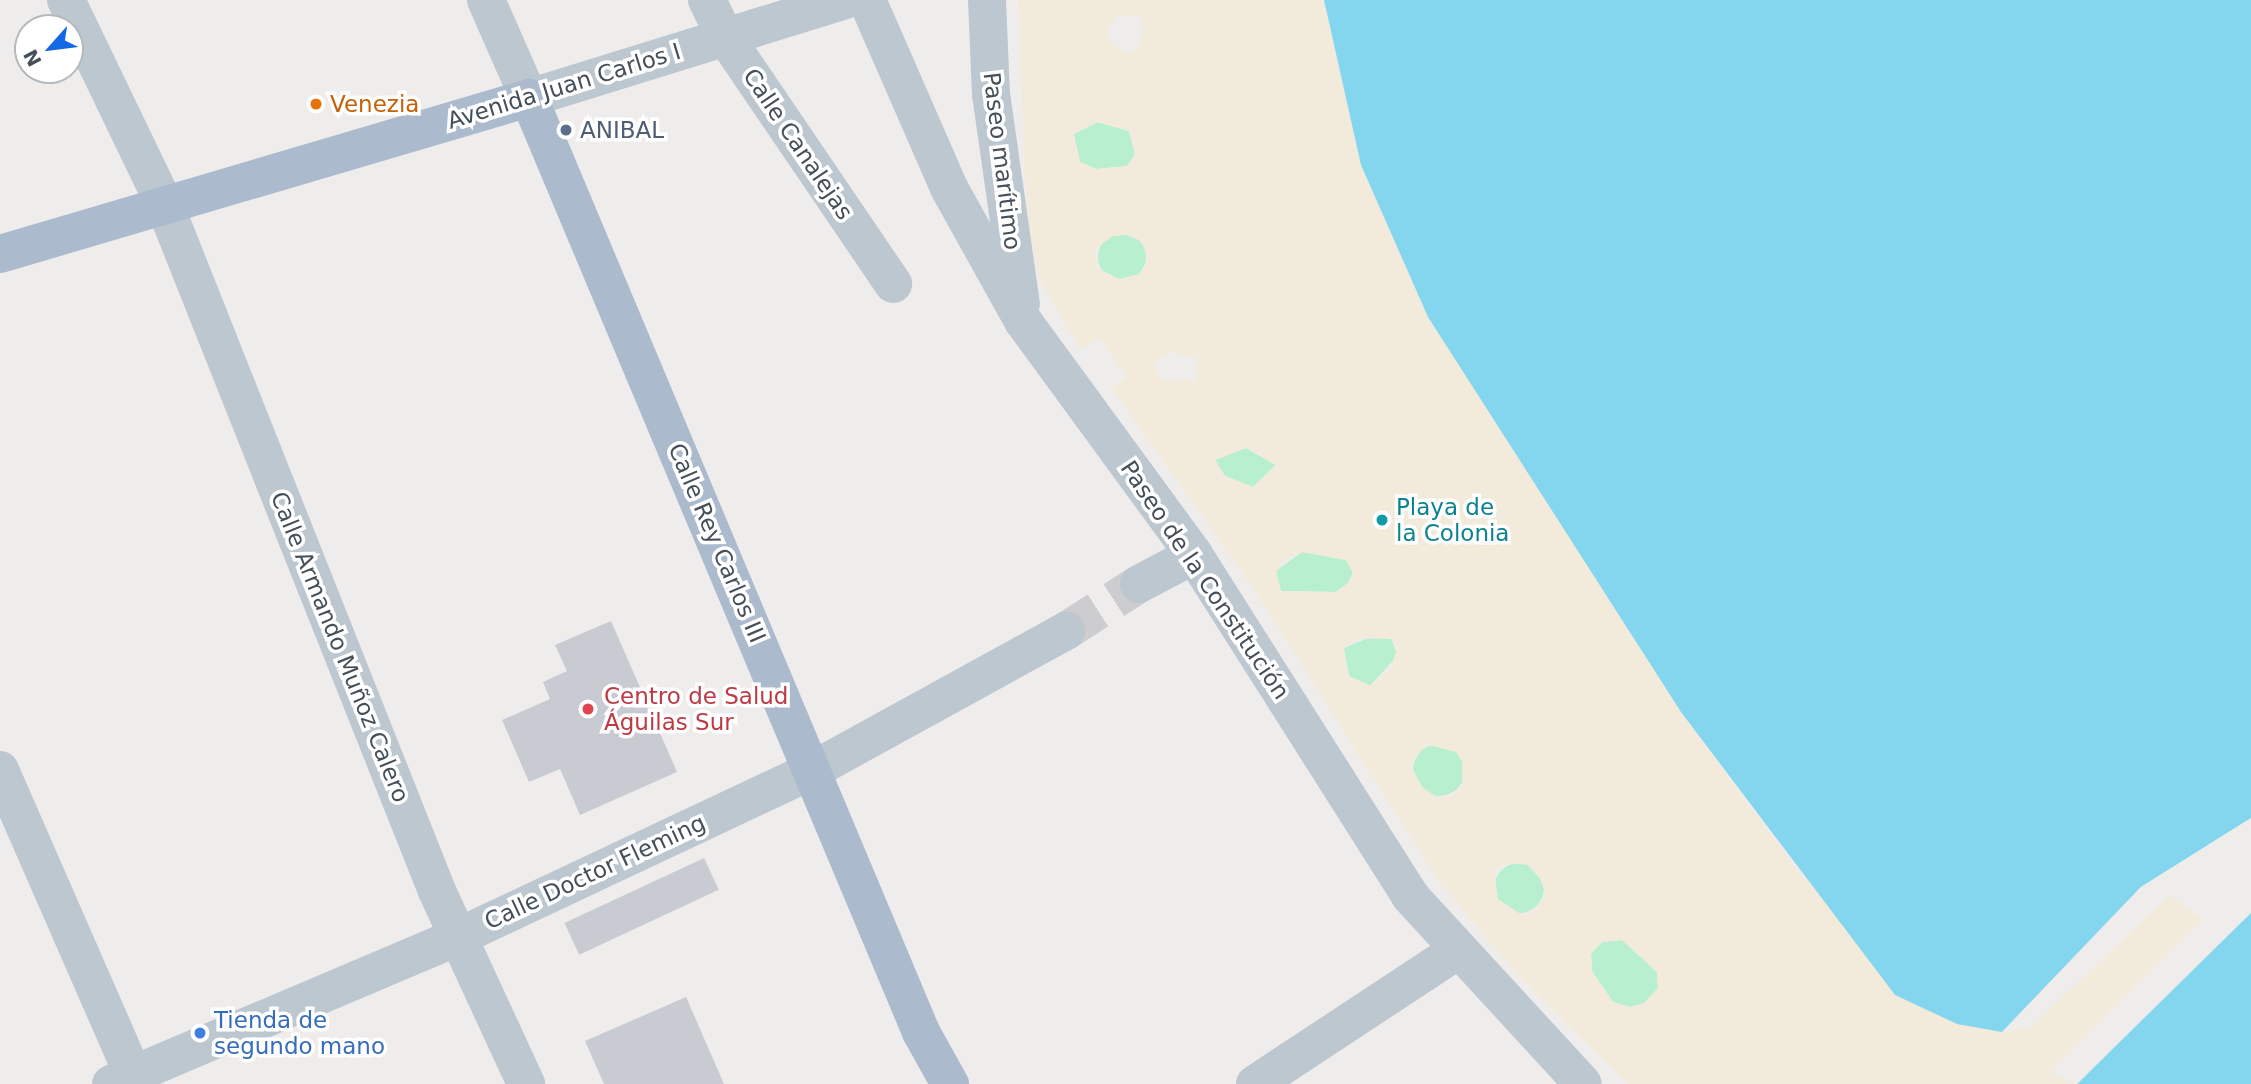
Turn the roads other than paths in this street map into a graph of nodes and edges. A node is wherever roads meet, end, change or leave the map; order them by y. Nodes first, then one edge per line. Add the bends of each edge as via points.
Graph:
1 (66, 0) edge
2 (486, 0) edge
3 (707, 0) edge
4 (845, 0) edge
5 (867, 0) edge
6 (987, 0) edge
7 (724, 35) junction
8 (529, 98) junction
9 (165, 206) junction
10 (0, 254) edge
11 (893, 284) dead end
12 (1023, 321) junction
13 (1194, 555) junction
14 (1139, 584) tunnel mouth
15 (1066, 631) tunnel mouth
16 (0, 770) edge
17 (813, 770) junction
18 (458, 937) junction
19 (1457, 951) junction
20 (127, 1081) edge
21 (1579, 1082) edge
22 (526, 1084) edge
23 (950, 1084) edge
24 (1255, 1084) edge

1 - 9 street, Calle Armando Muñoz Calero
2 - 8 street, Calle Rey Carlos III
3 - 7 street, Calle Canalejas
4 - 7 street, Avenida Juan Carlos I
5 - 12 street, Paseo de la Constitución via 949,188
6 - 12 street, Paseo marítimo via 991,94
7 - 8 street, Avenida Juan Carlos I
7 - 11 street, Calle Canalejas
8 - 9 main road, Avenida Juan Carlos I
8 - 17 main road, Calle Rey Carlos III
9 - 10 main road, Avenida Juan Carlos I
9 - 18 street, Calle Armando Muñoz Calero
12 - 13 street, Paseo de la Constitución
13 - 14 street
13 - 19 street, Paseo de la Constitución via 1410,896
15 - 17 street, Calle Doctor Fleming
16 - 20 street
17 - 18 street, Calle Doctor Fleming
17 - 23 main road, Calle Rey Carlos III via 921,1032
18 - 20 street, Calle Doctor Fleming
18 - 22 street, Calle Armando Muñoz Calero
19 - 21 street, Paseo de la Constitución
19 - 24 street

